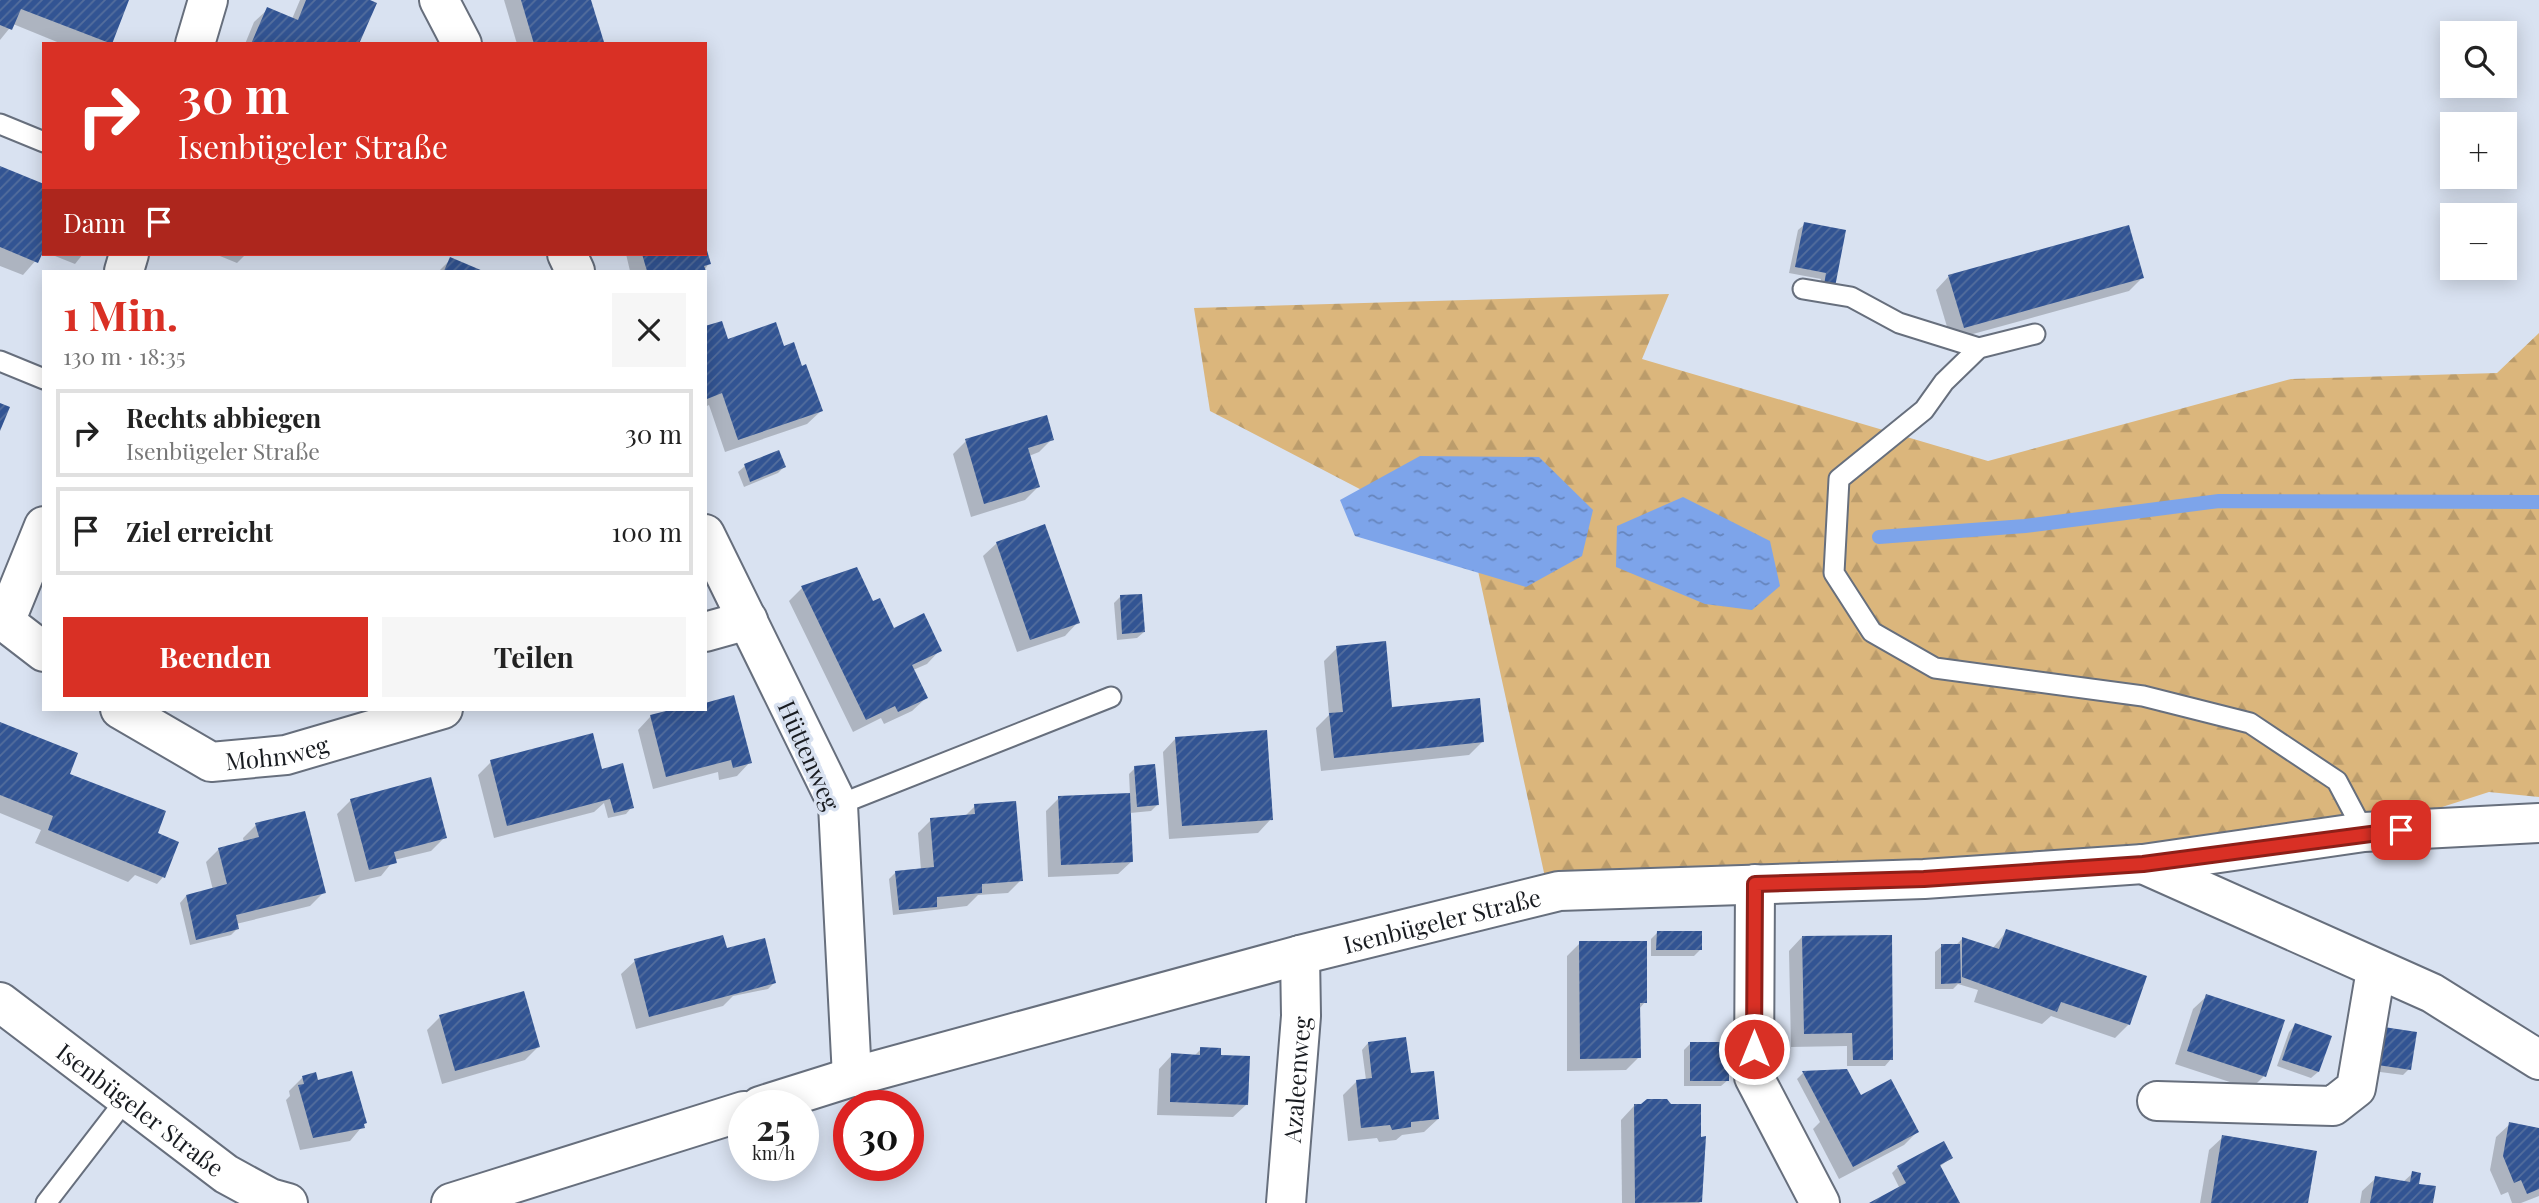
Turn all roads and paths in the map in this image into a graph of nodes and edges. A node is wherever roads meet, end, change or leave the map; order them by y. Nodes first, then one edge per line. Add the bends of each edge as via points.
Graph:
1 (208, 0) edge
2 (439, 0) edge
3 (195, 42) edge
4 (461, 42) edge
5 (0, 124) edge
6 (42, 141) edge
7 (1803, 289) dead end
8 (2035, 334) dead end
9 (1979, 348) junction
10 (0, 360) edge
11 (42, 378) edge
12 (42, 531) edge
13 (707, 538) edge
14 (748, 620) junction
15 (2, 621) edge
16 (707, 631) edge
17 (42, 651) edge
18 (1111, 697) dead end
19 (123, 711) edge
20 (436, 711) edge
21 (838, 805) junction
22 (2539, 823) edge
23 (2364, 832) junction
24 (2143, 864) junction
25 (1755, 884) junction
26 (1300, 955) junction
27 (2376, 970) junction
28 (0, 1002) edge
29 (2539, 1060) edge
30 (852, 1077) junction
31 (811, 1090) edge
32 (127, 1098) junction
33 (2157, 1101) dead end
34 (728, 1116) edge
35 (46, 1203) edge
36 (288, 1203) edge
37 (451, 1203) edge
38 (1286, 1203) edge
39 (1820, 1203) edge

1 - 3 street
2 - 4 street
5 - 6 lane
7 - 9 lane via 1851,297 1899,324
8 - 9 lane
9 - 23 lane via 1944,382 1924,410 1839,479 1835,573 1872,632 1935,668 2143,696 2250,723 2337,780
10 - 11 lane
12 - 15 street
13 - 14 street, Hüttenweg
14 - 16 street
14 - 21 street, Hüttenweg
15 - 17 street
18 - 21 lane
19 - 20 street, Mohnweg via 211,762 286,755
21 - 30 street, Hüttenweg
22 - 23 street, Isenbügeler Straße
23 - 24 street, Isenbügeler Straße
24 - 25 street, Isenbügeler Straße via 1924,879
24 - 27 street, Isenbügeler Straße
25 - 26 street, Isenbügeler Straße via 1559,891
25 - 39 street via 1754,1077
26 - 30 street, Isenbügeler Straße
26 - 38 street, Azaleenweg via 1301,1016
27 - 29 street, Isenbügeler Straße via 2432,993
27 - 33 street via 2356,1088 2333,1106
28 - 32 street, Isenbügeler Straße
30 - 31 street, Isenbügeler Straße
32 - 35 lane
32 - 36 street, Isenbügeler Straße via 226,1174
34 - 37 street

